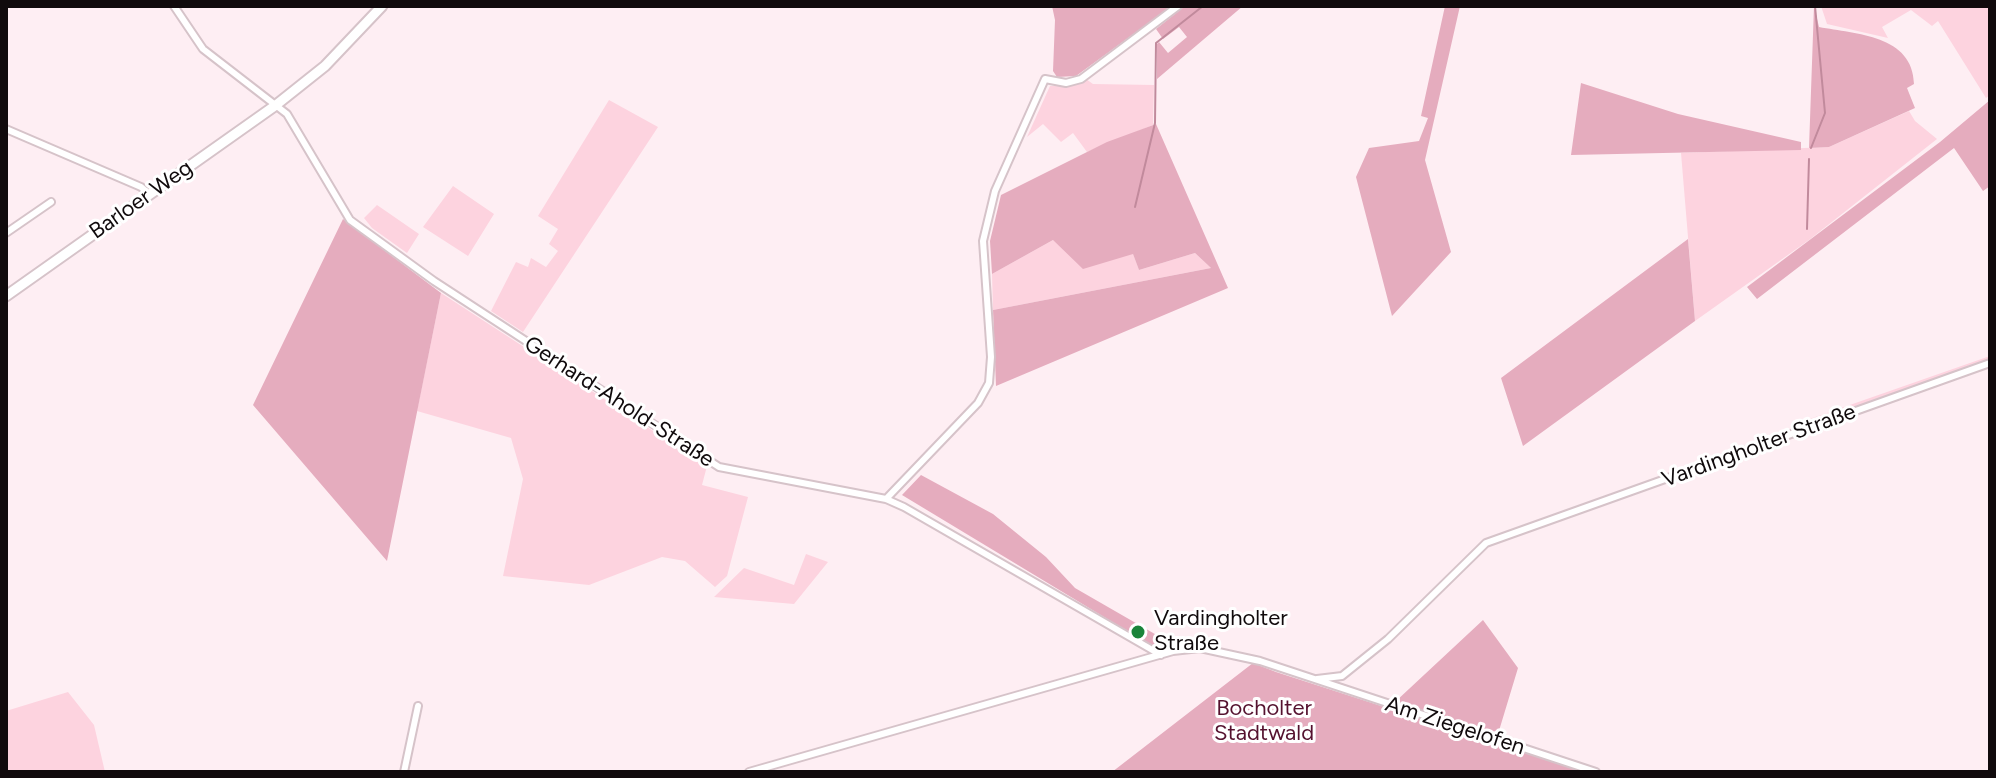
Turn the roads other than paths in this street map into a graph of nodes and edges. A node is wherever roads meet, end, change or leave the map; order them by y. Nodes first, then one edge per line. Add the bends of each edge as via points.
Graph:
1 (174, 6) edge
2 (382, 6) edge
3 (1178, 6) edge
4 (276, 105) junction
5 (6, 129) edge
6 (149, 194) junction
7 (51, 202) dead end
8 (6, 233) edge
9 (6, 296) edge
10 (1990, 363) edge
11 (886, 499) junction
12 (1161, 655) junction
13 (1342, 676) junction
14 (1313, 680) junction
15 (1341, 689) junction
16 (418, 706) dead end
17 (404, 772) edge
18 (749, 772) edge
19 (1596, 772) edge

1 - 4 street via 203,49
2 - 4 street, Barloer Weg via 325,66
3 - 11 street via 1081,79 1045,79 995,191 983,241 989,383 978,403
4 - 6 street, Barloer Weg
4 - 11 street, Gerhard-Ahold-Straße via 287,114 350,220 663,433 719,467
5 - 6 street
6 - 9 street, Barloer Weg
7 - 8 street
10 - 13 street, Vardingholter Straße via 1486,543 1388,639
11 - 12 street, Gerhard-Ahold-Straße
12 - 14 street via 1194,648 1228,652
12 - 18 street
13 - 14 street
13 - 15 street
14 - 15 street, Am Ziegelofen
15 - 19 street, Am Ziegelofen
16 - 17 street

